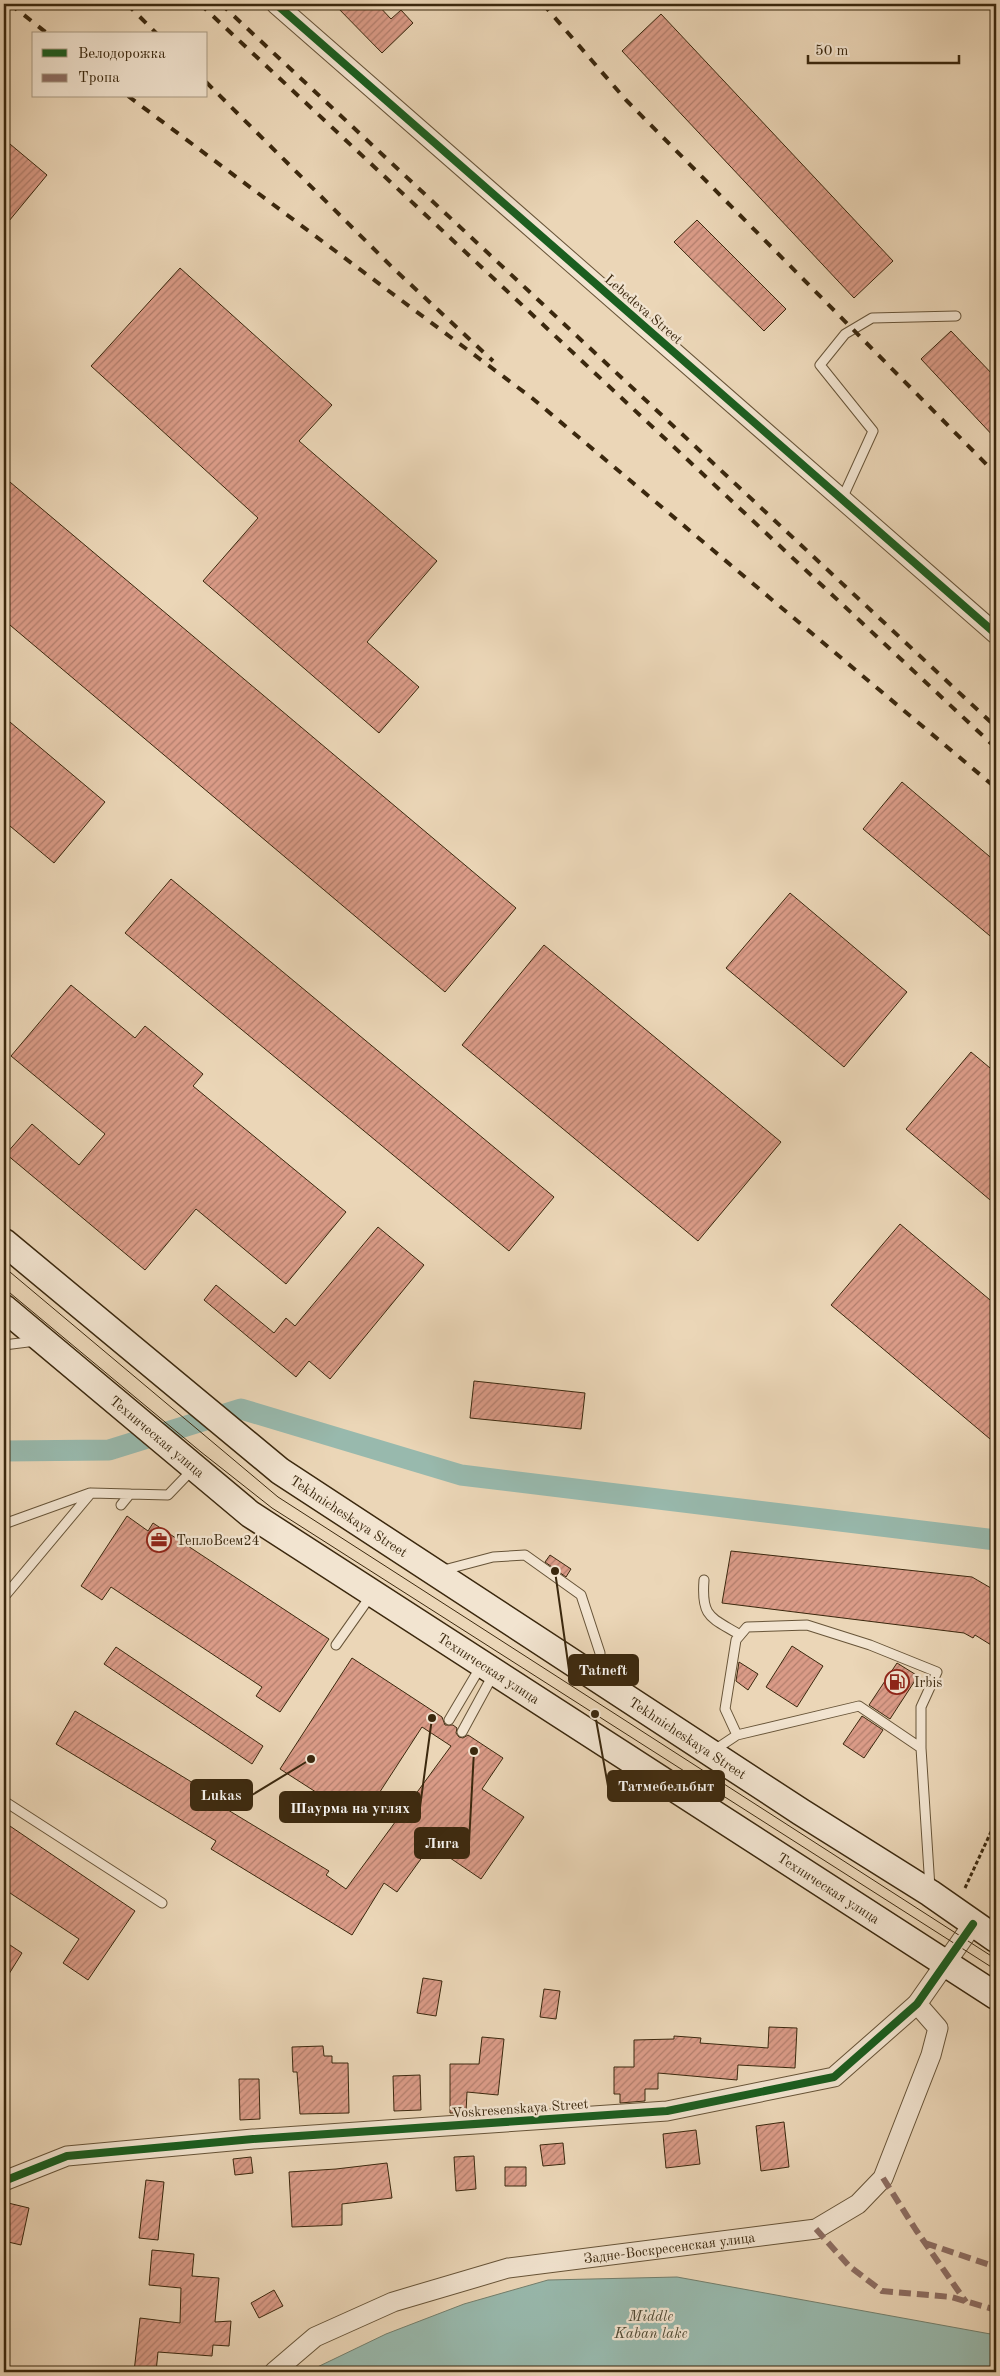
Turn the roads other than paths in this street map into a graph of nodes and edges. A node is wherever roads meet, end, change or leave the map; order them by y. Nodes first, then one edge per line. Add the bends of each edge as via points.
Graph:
1 (276, 4) edge
2 (956, 316) dead end
3 (842, 499) junction
4 (996, 634) edge
5 (4, 1242) edge
6 (4, 1308) edge
7 (42, 1340) junction
8 (4, 1345) edge
9 (188, 1463) junction
10 (91, 1493) junction
11 (130, 1494) junction
12 (121, 1505) dead end
13 (4, 1524) edge
14 (435, 1572) junction
15 (704, 1580) dead end
16 (373, 1593) junction
17 (4, 1597) edge
18 (740, 1635) junction
19 (336, 1645) dead end
20 (489, 1668) junction
21 (598, 1679) junction
22 (449, 1720) dead end
23 (462, 1732) dead end
24 (737, 1735) junction
25 (921, 1748) junction
26 (711, 1752) junction
27 (4, 1801) edge
28 (930, 1893) junction
29 (162, 1903) dead end
30 (973, 1924) junction
31 (996, 1939) edge
32 (945, 1964) junction
33 (996, 1996) edge
34 (917, 2004) junction
35 (4, 2181) edge
36 (274, 2372) edge

1 - 3 street, Lebedeva Street
2 - 3 lane via 872,318 845,334 820,365 873,431
3 - 4 street, Lebedeva Street
5 - 14 main road, Tekhnicheskaya Street via 280,1471
6 - 7 main road, Техническая улица
7 - 8 lane
7 - 9 main road, Техническая улица
9 - 11 lane via 168,1495
9 - 16 main road, Техническая улица via 250,1514
10 - 11 lane
10 - 13 lane
10 - 17 lane
11 - 12 lane
14 - 21 main road, Tekhnicheskaya Street
14 - 21 lane via 493,1557 525,1555 581,1595 600,1653
15 - 18 lane via 703,1597 708,1615
16 - 19 lane
16 - 20 main road, Техническая улица
18 - 24 lane via 736,1640 725,1708
18 - 25 lane via 747,1628 807,1625 870,1645 937,1672 922,1707
20 - 22 lane
20 - 23 lane
20 - 32 main road, Техническая улица
21 - 26 main road, Tekhnicheskaya Street
24 - 25 lane via 859,1706
24 - 26 lane
25 - 28 lane
26 - 28 main road, Tekhnicheskaya Street
27 - 29 lane
28 - 30 main road, Tekhnicheskaya Street
30 - 31 main road, Tekhnicheskaya Street
30 - 32 street, Voskresenskaya Street
32 - 33 main road, Техническая улица
32 - 34 street, Voskresenskaya Street
34 - 35 street, Voskresenskaya Street via 834,2077 667,2111 254,2139 67,2156
34 - 36 street, Задне-Воскресенская улица via 938,2028 931,2055 884,2178 858,2204 816,2229 508,2268 393,2302 315,2337

